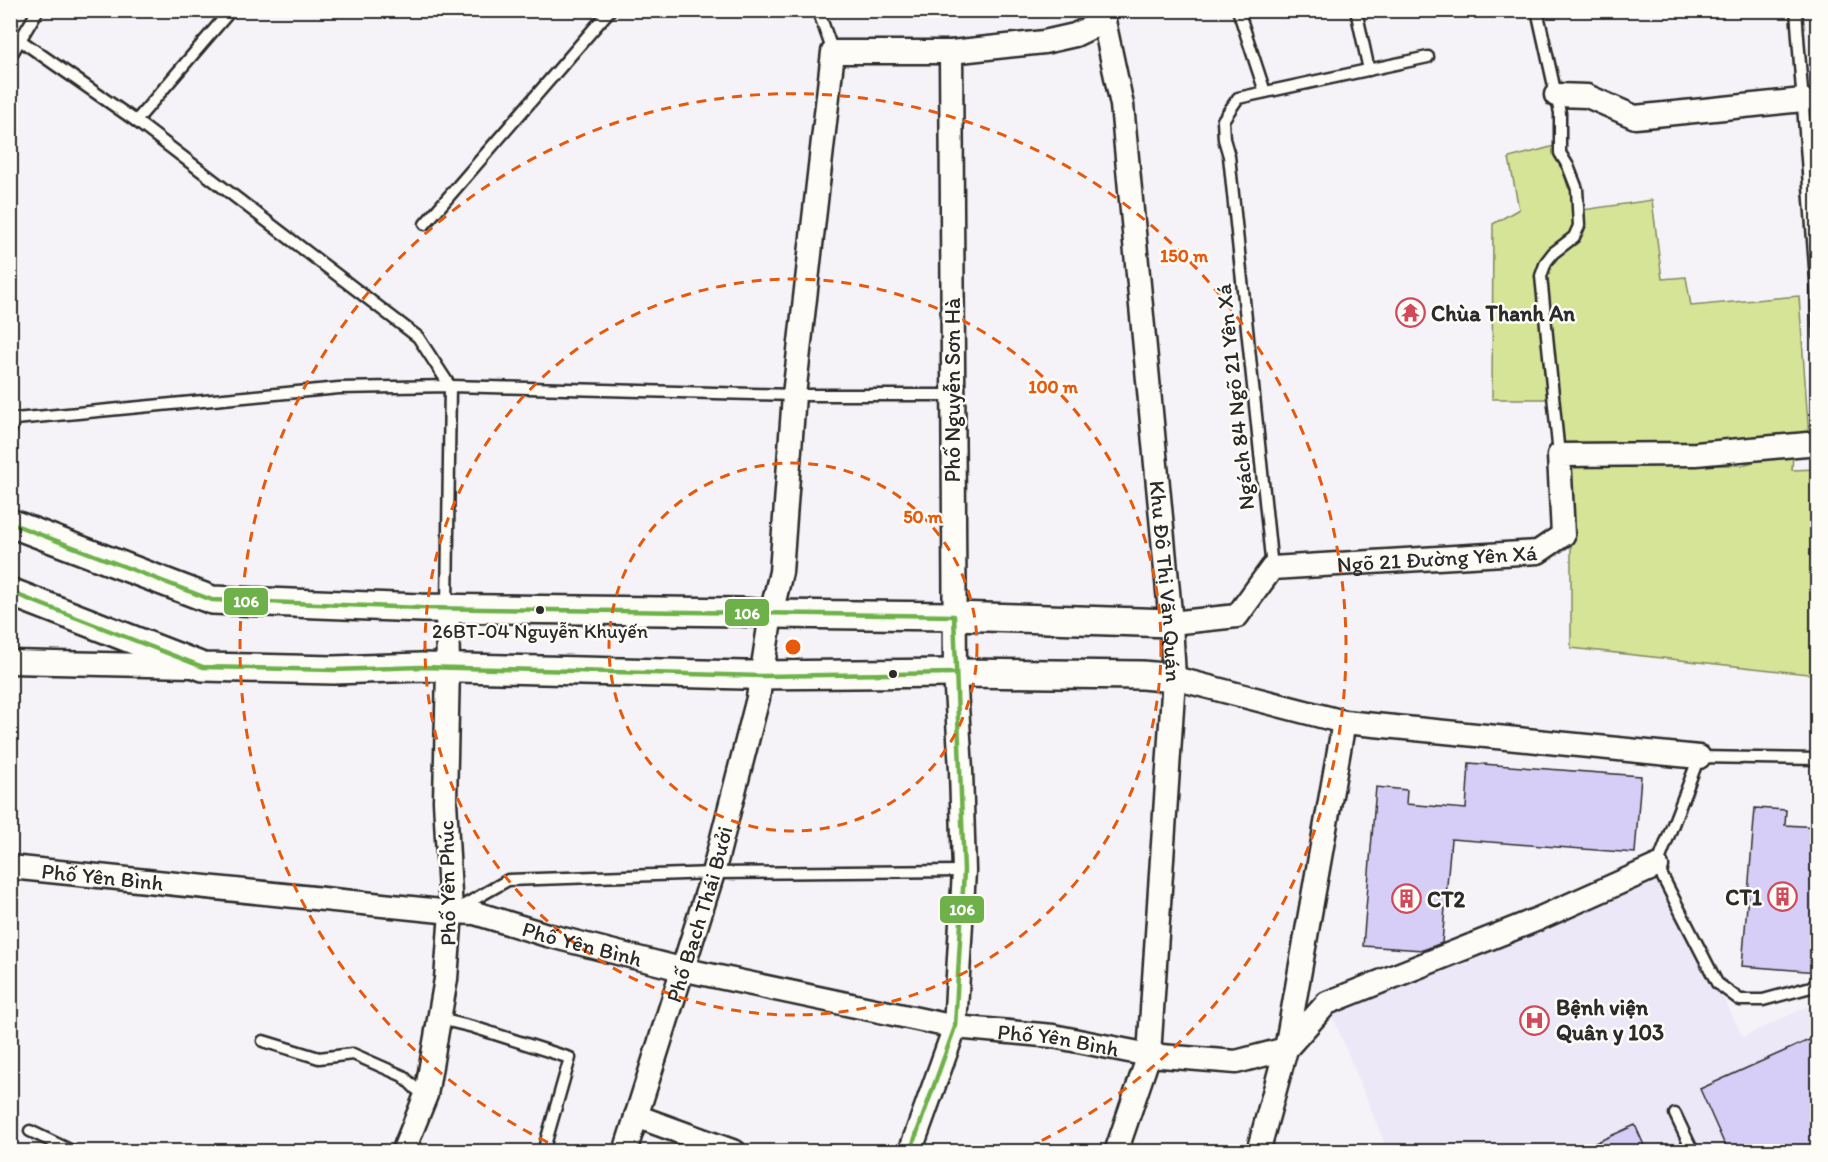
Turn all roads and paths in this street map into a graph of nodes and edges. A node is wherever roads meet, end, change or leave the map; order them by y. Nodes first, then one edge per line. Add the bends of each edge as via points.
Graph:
1 (38, 10) edge
2 (231, 10) edge
3 (610, 10) edge
4 (818, 10) edge
5 (1238, 10) edge
6 (1356, 10) edge
7 (1537, 10) edge
8 (1796, 10) edge
9 (1102, 16) edge
10 (10, 33) edge
11 (20, 40) junction
12 (833, 52) junction
13 (951, 52) junction
14 (10, 57) edge
15 (1428, 57) dead end
16 (1370, 70) junction
17 (1265, 92) junction
18 (1556, 95) junction
19 (1803, 100) junction
20 (136, 121) junction
21 (425, 224) dead end
22 (1818, 335) edge
23 (450, 386) junction
24 (794, 395) junction
25 (952, 395) junction
26 (10, 431) edge
27 (1818, 443) edge
28 (1559, 455) junction
29 (10, 523) edge
30 (1272, 568) junction
31 (10, 592) edge
32 (447, 608) junction
33 (771, 614) junction
34 (954, 616) junction
35 (1172, 623) junction
36 (10, 662) edge
37 (203, 667) junction
38 (448, 668) junction
39 (955, 673) junction
40 (762, 676) junction
41 (1174, 678) junction
42 (1344, 722) junction
43 (1699, 757) junction
44 (1818, 759) edge
45 (1657, 866) junction
46 (10, 867) edge
47 (964, 871) junction
48 (712, 873) junction
49 (451, 912) junction
50 (681, 969) junction
51 (1818, 983) edge
52 (440, 1019) junction
53 (955, 1027) junction
54 (263, 1041) dead end
55 (1286, 1049) junction
56 (1149, 1055) junction
57 (426, 1095) junction
58 (1675, 1114) dead end
59 (636, 1116) junction
60 (30, 1131) dead end
61 (74, 1152) edge
62 (403, 1152) edge
63 (543, 1152) edge
64 (625, 1152) edge
65 (735, 1152) edge
66 (910, 1152) edge
67 (1116, 1152) edge
68 (1258, 1152) edge
69 (1694, 1152) edge

1 - 11 lane
2 - 20 lane
3 - 21 lane
4 - 12 lane
5 - 17 lane
6 - 16 lane
7 - 18 lane
8 - 19 lane
9 - 13 street via 1075,34 1044,42
9 - 35 street, Khu Đô Thị Văn Quán via 1122,105
10 - 11 lane
11 - 14 lane
11 - 20 lane
12 - 13 street
12 - 24 street, Phố Bạch Thái Bưởi
13 - 25 street, Phố Nguyễn Sơn Hà
15 - 16 lane, Ngách 84 Ngõ 21 Yên Xá
16 - 17 lane, Ngách 84 Ngõ 21 Yên Xá
17 - 30 lane, Ngách 84 Ngõ 21 Yên Xá via 1238,98 1223,120
18 - 19 street via 1587,96 1635,117
18 - 28 lane via 1560,153 1577,189 1579,226 1574,237 1553,252 1541,276
19 - 22 lane
20 - 23 lane via 418,337
23 - 24 lane
23 - 26 lane via 339,388 15,419
23 - 32 lane
24 - 25 lane
24 - 33 street, Phố Bạch Thái Bưởi via 781,572
25 - 34 street, Phố Nguyễn Sơn Hà
27 - 28 street via 1696,454
28 - 30 street, Ngõ 21 Đường Yên Xá via 1563,535 1538,552
29 - 32 street via 212,600
30 - 35 street via 1237,616
31 - 37 street
32 - 33 street
32 - 38 street, Phố Yên Phúc
33 - 34 street
33 - 40 street, Phố Bạch Thái Bưởi
34 - 35 street
34 - 39 street, Phố Nguyễn Sơn Hà
35 - 41 street, Khu Đô Thị Văn Quán
36 - 37 street
37 - 38 street
38 - 40 street
38 - 49 street, Phố Yên Phúc via 446,801
39 - 40 street
39 - 41 street
39 - 47 street, Phố Nguyễn Sơn Hà
40 - 48 street, Phố Bạch Thái Bưởi
41 - 42 street
41 - 56 street, Khu Đô Thị Văn Quán
42 - 43 street
42 - 55 street
43 - 44 lane
43 - 45 lane
45 - 51 lane via 1717,983 1740,1000 1762,1000
45 - 55 street via 1538,919 1327,1003
46 - 49 street, Phố Yên Bình
47 - 48 lane
47 - 53 street, Phố Nguyễn Sơn Hà
48 - 49 lane via 508,880
48 - 50 street, Phố Bạch Thái Bưởi
49 - 50 street, Phố Yên Bình via 475,913
49 - 52 street, Phố Yên Phúc
50 - 53 street, Phố Yên Bình
50 - 59 street, Phố Bạch Thái Bưởi
52 - 57 street, Phố Yên Phúc
52 - 63 lane via 570,1058
53 - 56 street, Phố Yên Bình via 1053,1036
53 - 66 street, Phố Nguyễn Sơn Hà
54 - 57 lane via 319,1058 353,1054 403,1076
55 - 56 street, Phố Yên Bình via 1236,1062
55 - 68 street
56 - 67 street, Khu Đô Thị Văn Quán
57 - 62 street, Phố Yên Phúc
58 - 69 lane
59 - 64 street, Phố Bạch Thái Bưởi
59 - 65 street
60 - 61 lane

